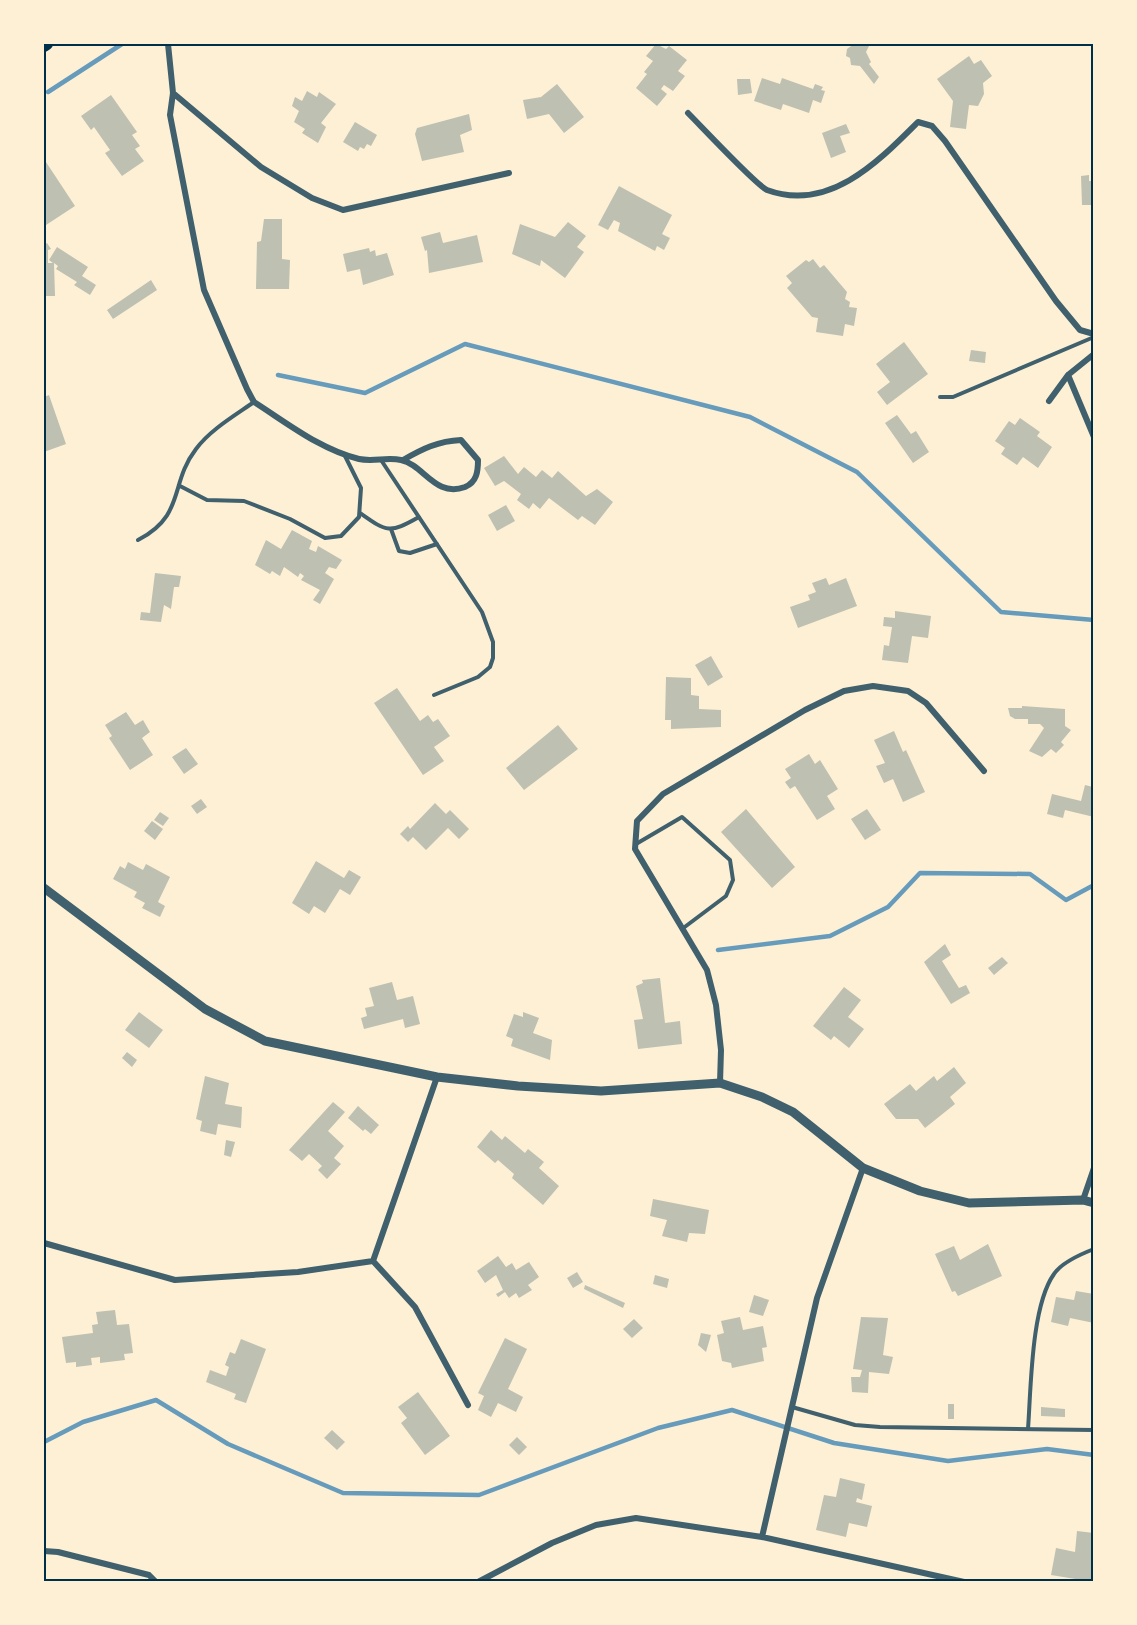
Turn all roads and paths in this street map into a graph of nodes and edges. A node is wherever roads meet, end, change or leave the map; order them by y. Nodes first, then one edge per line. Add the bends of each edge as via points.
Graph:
1 (168, 44) edge
2 (173, 93) junction
3 (688, 113) dead end
4 (509, 173) dead end
5 (1094, 336) edge
6 (1094, 354) edge
7 (1068, 375) junction
8 (940, 397) dead end
9 (1049, 401) dead end
10 (254, 402) junction
11 (1094, 437) edge
12 (344, 454) junction
13 (380, 459) junction
14 (403, 460) junction
15 (180, 486) junction
16 (359, 513) junction
17 (418, 517) junction
18 (391, 529) junction
19 (138, 540) dead end
20 (437, 544) junction
21 (434, 695) dead end
22 (984, 771) dead end
23 (635, 844) junction
24 (44, 888) edge
25 (681, 929) junction
26 (437, 1077) junction
27 (720, 1083) junction
28 (863, 1168) junction
29 (1094, 1168) edge
30 (1083, 1200) junction
31 (1094, 1203) edge
32 (44, 1243) edge
33 (1094, 1250) edge
34 (373, 1261) junction
35 (468, 1405) dead end
36 (792, 1407) junction
37 (1028, 1430) junction
38 (1094, 1431) edge
39 (762, 1537) junction
40 (44, 1551) edge
41 (156, 1581) edge
42 (478, 1581) edge
43 (964, 1581) edge

1 - 2 street
2 - 4 street via 261,167 312,198 343,210
2 - 10 street via 170,115 204,290
3 - 5 street via 766,189 801,195 834,189 868,168 918,122 932,126 973,178 1056,301 1080,330
5 - 8 lane via 953,397
6 - 7 street
7 - 9 street
7 - 11 street
10 - 12 street
10 - 15 lane via 197,447 184,466
12 - 13 street via 362,460
12 - 16 lane via 361,488
13 - 14 street
13 - 17 lane
14 - 14 street via 431,481 453,490 468,485 478,474 478,460 461,440 443,440
15 - 16 lane via 207,500 244,501 325,538 341,537
15 - 19 lane via 159,528
16 - 18 lane via 383,529
17 - 18 lane
17 - 20 lane
18 - 20 lane via 399,550 411,553
20 - 21 lane via 482,612 489,627 493,658 490,667 478,677
22 - 23 street via 926,703 908,692 873,687 844,691 663,794 637,821
23 - 25 street
23 - 25 lane via 682,817 730,860 733,880 726,896
24 - 26 street via 205,1009 265,1041
25 - 27 street via 707,970 716,1005
26 - 27 street via 601,1091
26 - 34 street
27 - 28 street via 793,1112
28 - 30 street via 920,1191 969,1203
28 - 36 street via 817,1298
29 - 30 street
30 - 31 street
32 - 34 street via 175,1280 298,1272
33 - 37 lane via 1054,1274 1039,1310
34 - 35 street via 415,1307
36 - 37 lane via 855,1425
36 - 39 street
37 - 38 lane
39 - 42 street via 636,1518 596,1525
39 - 43 street
40 - 41 street via 149,1575

